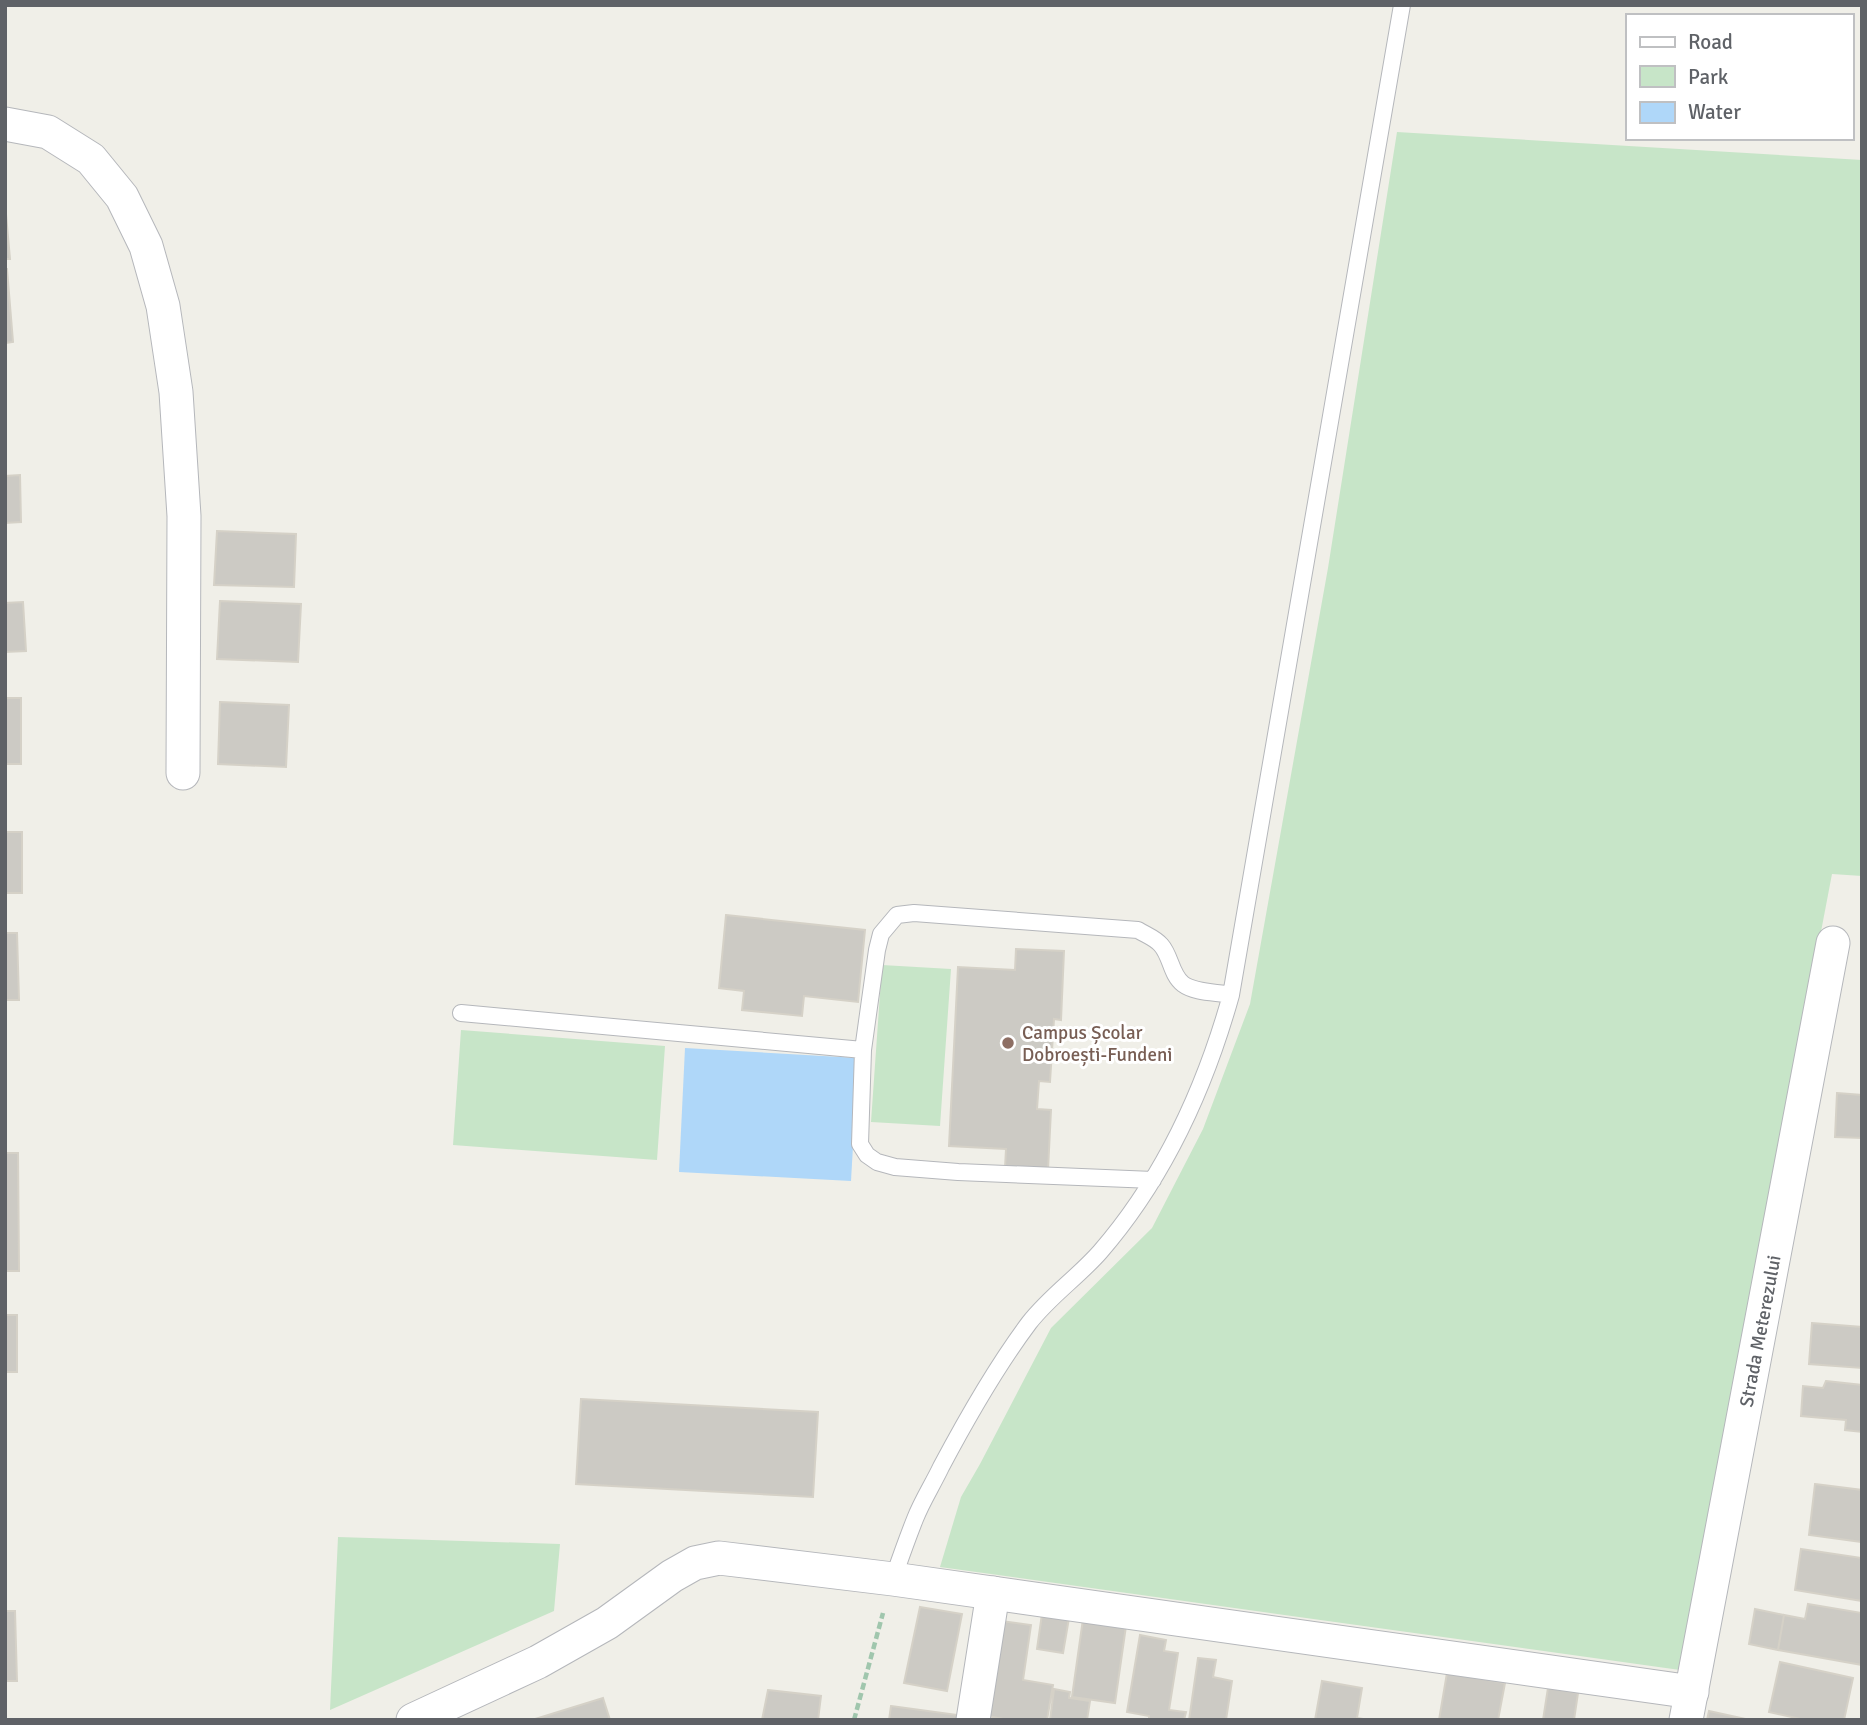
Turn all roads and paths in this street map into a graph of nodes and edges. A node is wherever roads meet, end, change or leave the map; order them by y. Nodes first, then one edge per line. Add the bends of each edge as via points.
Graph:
1 (1402, 5) edge
2 (5, 124) edge
3 (183, 773) dead end
4 (1833, 943) dead end
5 (1231, 995) junction
6 (461, 1013) dead end
7 (863, 1050) junction
8 (1153, 1180) junction
9 (893, 1579) junction
10 (993, 1593) junction
11 (1689, 1706) edge
12 (413, 1720) edge
13 (854, 1720) edge
14 (972, 1720) edge

1 - 5 lane
2 - 3 street via 48,132 91,159 122,197 146,246 163,306 176,391 184,516
4 - 11 street, Strada Meterezului
5 - 7 lane via 1184,985 1163,947 1138,930 897,915 881,934
5 - 8 lane via 1203,1082
6 - 7 lane
7 - 8 lane via 860,1144 877,1162 895,1167
8 - 9 lane via 1100,1252 1030,1322 986,1388 916,1517
9 - 10 street
9 - 12 street via 719,1558 695,1563 580,1639
9 - 13 path
10 - 11 street
10 - 14 street

